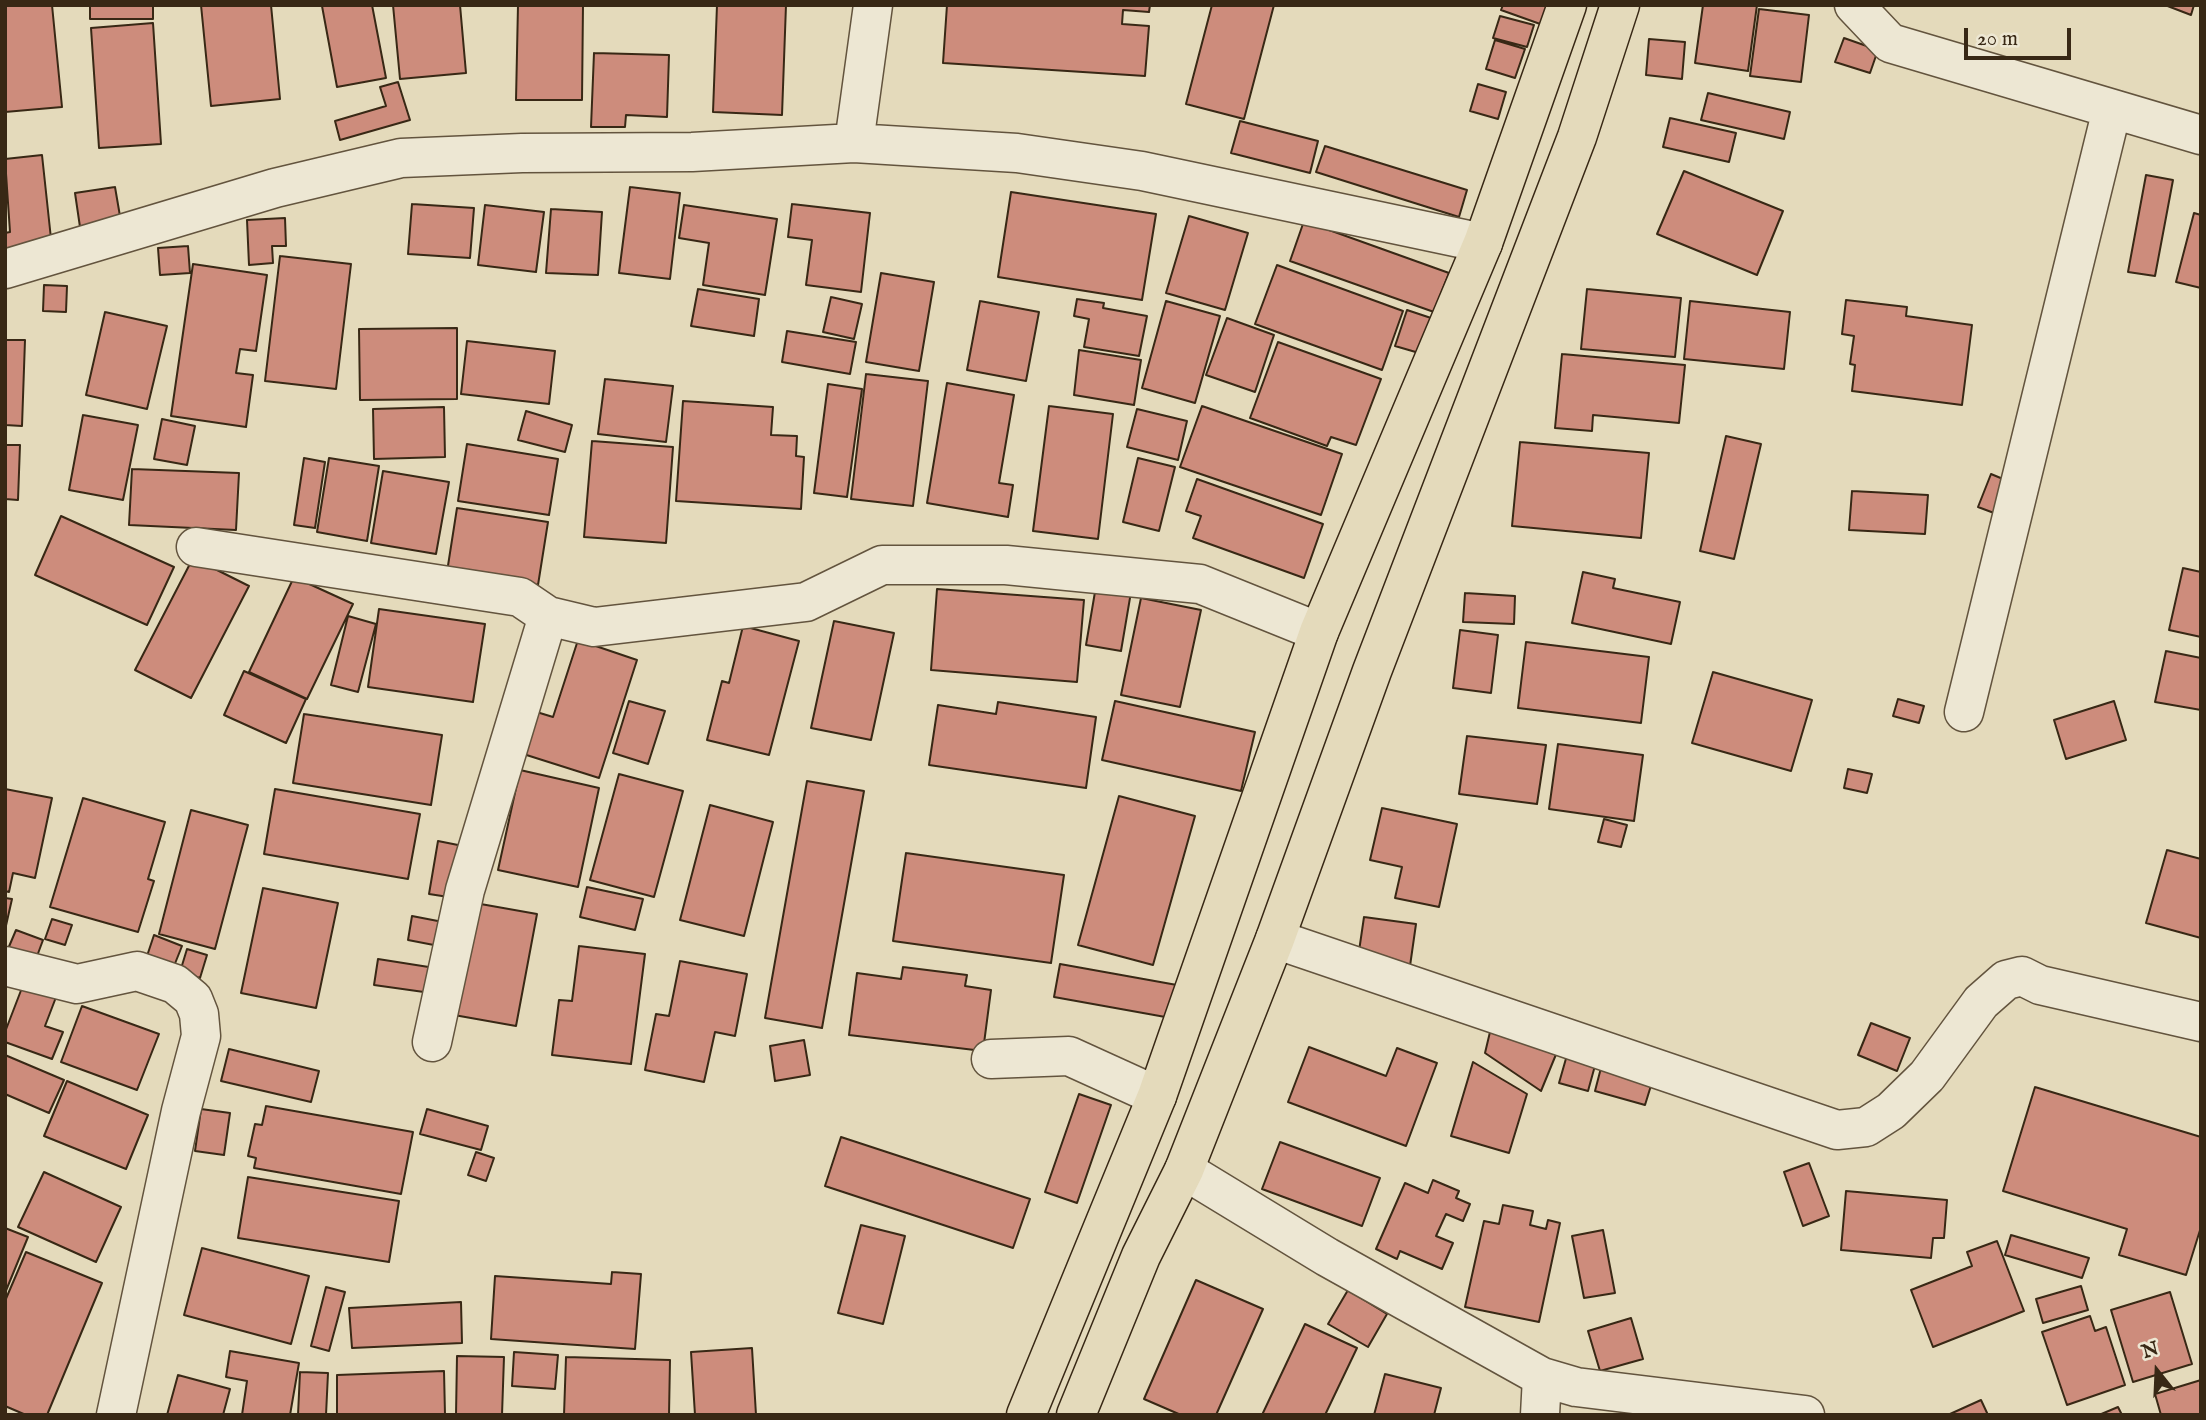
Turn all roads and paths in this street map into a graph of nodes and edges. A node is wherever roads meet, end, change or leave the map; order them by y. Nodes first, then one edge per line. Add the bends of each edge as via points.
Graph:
1 (873, 5) edge
2 (1567, 5) edge
3 (1620, 5) edge
4 (1854, 5) edge
5 (2112, 108) junction
6 (2201, 135) edge
7 (855, 143) junction
8 (1483, 243) junction
9 (5, 269) edge
10 (196, 547) dead end
11 (548, 615) junction
12 (1319, 632) junction
13 (1964, 712) dead end
14 (1275, 939) junction
15 (5, 966) edge
16 (2201, 1021) edge
17 (432, 1042) dead end
18 (991, 1059) dead end
19 (1157, 1096) junction
20 (1184, 1170) junction
21 (1542, 1377) junction
22 (116, 1415) edge
23 (1026, 1415) edge
24 (1076, 1415) edge
25 (1540, 1415) edge
26 (1805, 1415) edge

1 - 7 street
2 - 8 main road
3 - 14 main road via 1577,137 1377,658
4 - 5 street via 1890,43
5 - 6 street
5 - 13 street
7 - 8 street via 1017,153 1142,171
7 - 9 street via 692,152 401,158 275,188
8 - 12 main road
10 - 11 street via 520,597
11 - 12 street via 594,627 806,602 882,565 1006,565 1200,584
11 - 17 street via 465,890
12 - 19 main road
14 - 16 street via 1837,1130 1866,1127 1891,1111 1927,1076 1981,1002 2006,980 2022,976 2040,985
14 - 20 main road
15 - 22 street via 77,984 137,971 175,984 193,999 199,1014 201,1036
18 - 19 street via 1069,1056
19 - 23 main road
20 - 21 street via 1326,1257
20 - 24 main road via 1141,1256
21 - 25 street
21 - 26 street via 1576,1387

